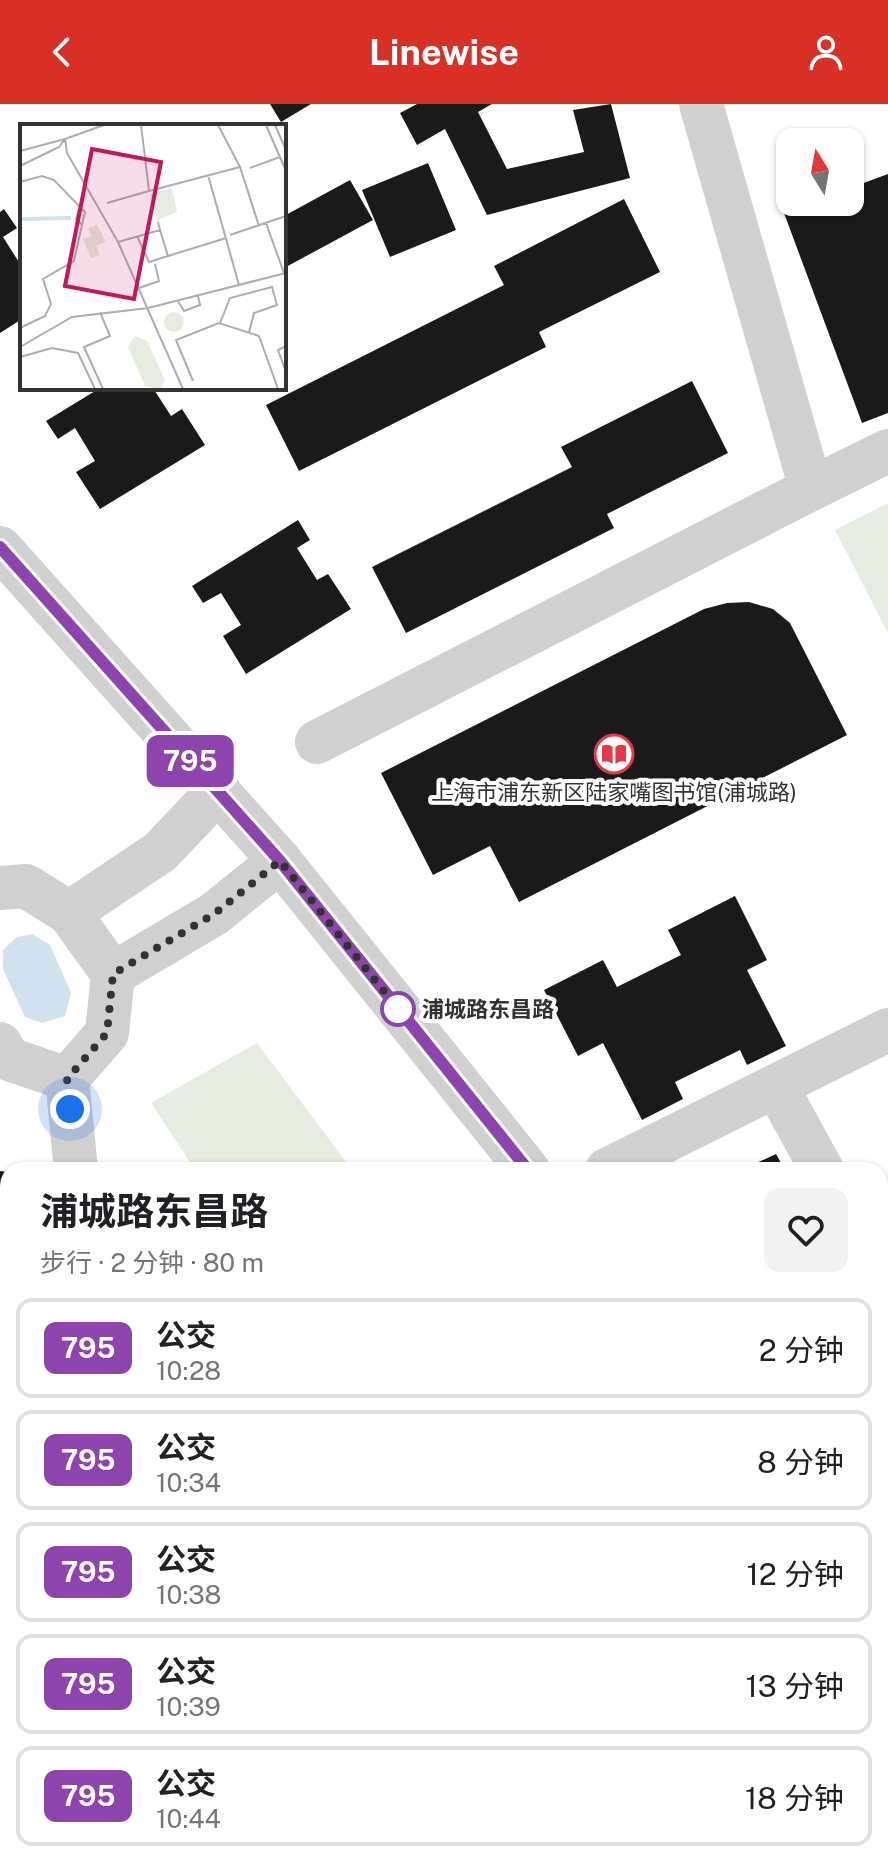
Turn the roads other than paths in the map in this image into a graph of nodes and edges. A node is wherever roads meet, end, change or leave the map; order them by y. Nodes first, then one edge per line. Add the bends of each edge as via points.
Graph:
1 (701, 104) edge
2 (888, 451) edge
3 (811, 489) junction
4 (0, 548) edge
5 (317, 742) dead end
6 (218, 791) junction
7 (280, 861) junction
8 (0, 888) edge
9 (69, 913) junction
10 (113, 974) junction
11 (888, 1030) edge
12 (0, 1044) edge
13 (67, 1079) junction
14 (776, 1086) junction
15 (75, 1162) edge
16 (522, 1162) edge
17 (623, 1162) edge
18 (818, 1162) edge

1 - 3 street
2 - 3 street
3 - 5 street
4 - 6 street
6 - 7 street
6 - 9 street via 160,852
7 - 10 street via 214,914
7 - 16 street
8 - 9 street via 26,886
9 - 10 street
10 - 13 street via 107,1033
11 - 14 street
12 - 13 street via 9,1059
13 - 15 street
14 - 17 street
14 - 18 street

